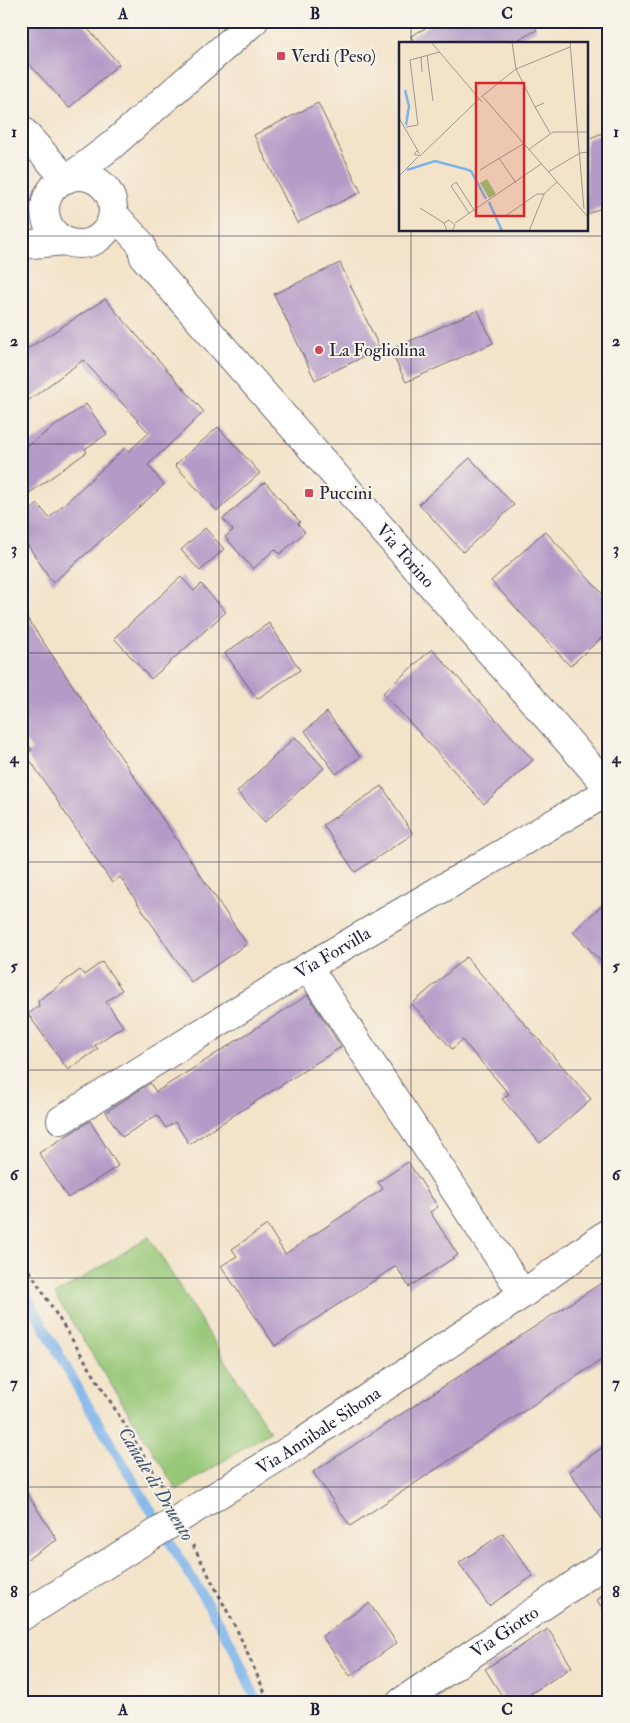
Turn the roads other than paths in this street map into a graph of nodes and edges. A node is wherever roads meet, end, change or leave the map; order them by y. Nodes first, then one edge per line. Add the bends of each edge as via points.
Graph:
1 (254, 21) edge
2 (21, 129) edge
3 (111, 146) junction
4 (68, 179) junction
5 (101, 184) junction
6 (46, 202) junction
7 (113, 213) junction
8 (21, 233) edge
9 (76, 242) junction
10 (21, 245) edge
11 (144, 258) junction
12 (609, 789) edge
13 (308, 967) junction
14 (60, 1120) dead end
15 (609, 1232) edge
16 (523, 1294) junction
17 (609, 1561) edge
18 (21, 1617) edge
19 (401, 1702) edge

1 - 3 street
2 - 4 street
3 - 4 street
3 - 5 street
4 - 5 street via 81,177
4 - 6 street via 51,191
5 - 7 street via 112,202
6 - 8 street
6 - 9 street via 49,225 55,234
7 - 9 street via 111,224 97,240
7 - 11 street, Via Torino via 141,244
9 - 10 street
9 - 11 street
11 - 12 street, Via Torino
12 - 13 street, Via Forvilla
13 - 14 street, Via Forvilla
13 - 16 street
15 - 16 street, Via Annibale Sibona
16 - 18 street, Via Annibale Sibona via 301,1443
17 - 19 street, Via Giotto

